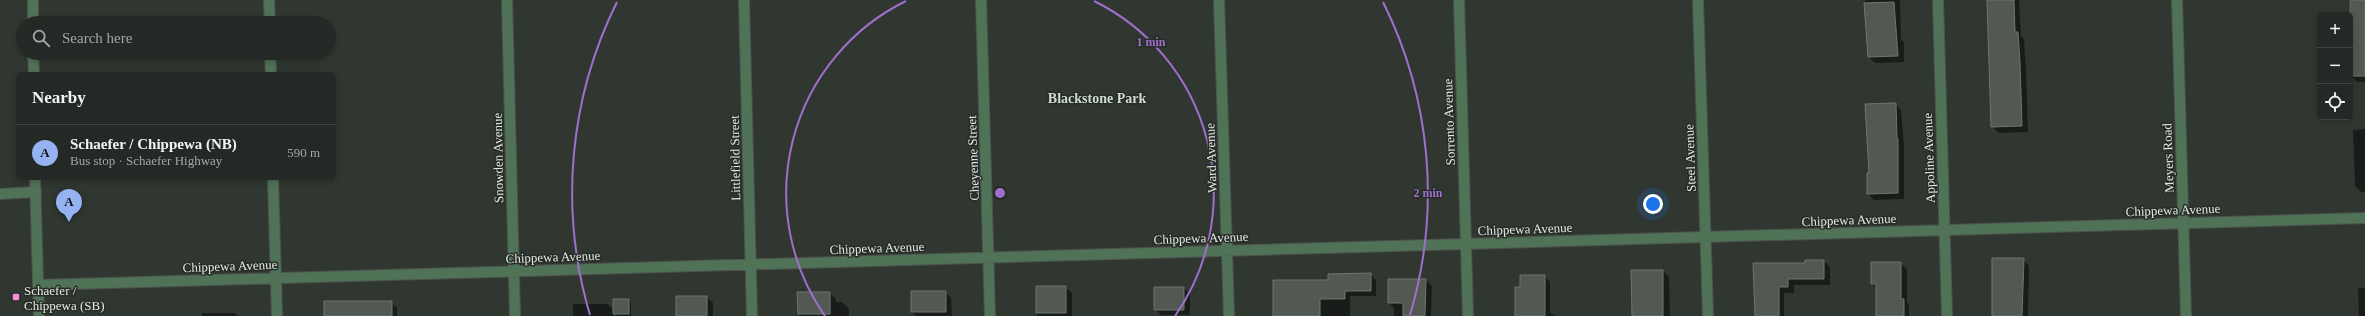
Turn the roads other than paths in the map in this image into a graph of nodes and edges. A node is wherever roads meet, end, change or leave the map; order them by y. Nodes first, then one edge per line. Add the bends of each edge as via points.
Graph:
1 (33, 0) edge
2 (269, 0) edge
3 (507, 0) edge
4 (744, 0) edge
5 (981, 0) edge
6 (1220, 0) edge
7 (1459, 0) edge
8 (1698, 0) edge
9 (1938, 0) edge
10 (2177, 0) edge
11 (33, 16) edge
12 (270, 16) edge
13 (33, 60) edge
14 (270, 60) edge
15 (34, 72) edge
16 (271, 72) edge
17 (35, 180) edge
18 (273, 180) edge
19 (36, 192) junction
20 (0, 194) edge
21 (2365, 218) edge
22 (2183, 223) junction
23 (1944, 230) junction
24 (1705, 237) junction
25 (1466, 244) junction
26 (1227, 251) junction
27 (988, 258) junction
28 (751, 264) junction
29 (513, 271) junction
30 (276, 278) junction
31 (38, 285) junction
32 (39, 316) edge
33 (277, 316) edge
34 (514, 316) edge
35 (752, 316) edge
36 (990, 316) edge
37 (1229, 316) edge
38 (1468, 316) edge
39 (1708, 316) edge
40 (1947, 316) edge
41 (2186, 316) edge

1 - 11 street
2 - 12 street
3 - 29 street, Snowden Avenue
4 - 28 street, Littlefield Street
5 - 27 street, Cheyenne Street
6 - 26 street, Ward Avenue
7 - 25 street, Sorrento Avenue
8 - 24 street, Steel Avenue
9 - 23 street, Appoline Avenue
10 - 22 street, Meyers Road
13 - 15 street
14 - 16 street
17 - 19 street
18 - 30 street
19 - 20 street
19 - 31 street
21 - 22 street, Chippewa Avenue
22 - 23 street, Chippewa Avenue
22 - 41 street, Meyers Road
23 - 24 street, Chippewa Avenue
23 - 40 street, Appoline Avenue
24 - 25 street, Chippewa Avenue
24 - 39 street, Steel Avenue
25 - 26 street, Chippewa Avenue
25 - 38 street, Sorrento Avenue
26 - 27 street, Chippewa Avenue
26 - 37 street, Ward Avenue
27 - 28 street, Chippewa Avenue
27 - 36 street, Cheyenne Street
28 - 29 street, Chippewa Avenue
28 - 35 street, Littlefield Street
29 - 30 street, Chippewa Avenue
29 - 34 street, Snowden Avenue
30 - 31 street, Chippewa Avenue
30 - 33 street
31 - 32 street

